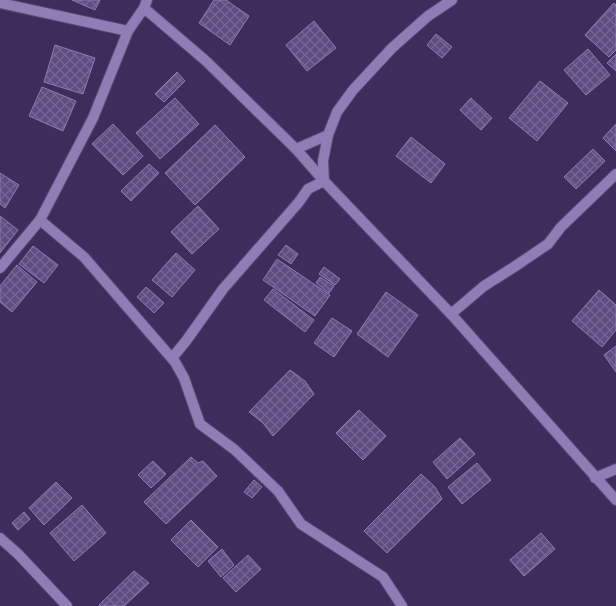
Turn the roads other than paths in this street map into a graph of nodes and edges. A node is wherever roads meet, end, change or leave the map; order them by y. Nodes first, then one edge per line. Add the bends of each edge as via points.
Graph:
1 (452, 0) edge
2 (0, 3) edge
3 (146, 4) edge
4 (128, 31) junction
5 (328, 135) junction
6 (296, 149) junction
7 (616, 174) edge
8 (324, 181) junction
9 (40, 220) junction
10 (0, 268) edge
11 (451, 314) junction
12 (172, 358) junction
13 (616, 468) edge
14 (595, 478) junction
15 (616, 500) edge
16 (0, 538) edge
17 (67, 606) edge
18 (402, 606) edge

1 - 5 street via 392,48 353,90 337,112
2 - 4 street
3 - 4 street
3 - 6 street
4 - 9 street via 93,118
5 - 6 street
5 - 8 street via 323,160
6 - 8 street
7 - 11 street via 561,227 548,244 484,286
8 - 11 street
8 - 12 street via 308,189 223,289
9 - 10 street
9 - 12 street via 84,257
11 - 14 street
12 - 18 street via 184,378 200,424 235,450 278,491 301,524 383,577
13 - 14 street
14 - 15 street
16 - 17 street

